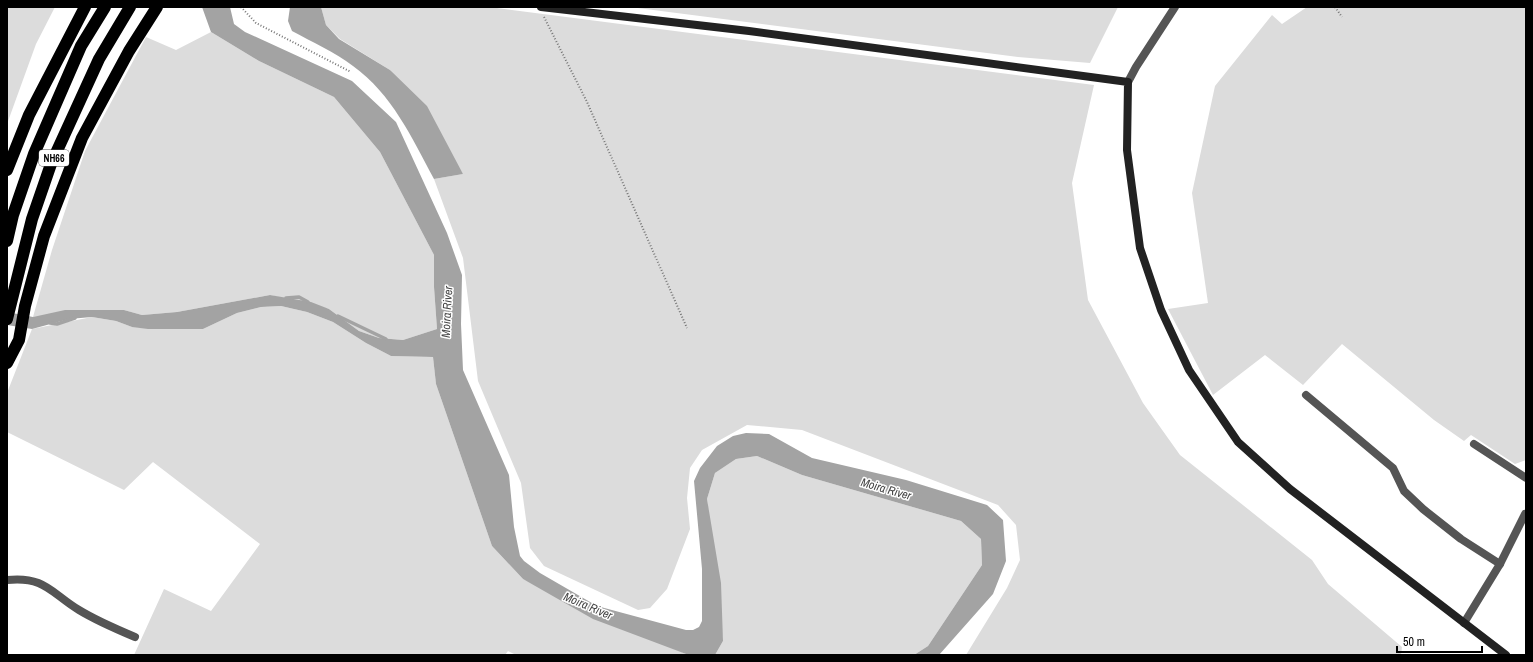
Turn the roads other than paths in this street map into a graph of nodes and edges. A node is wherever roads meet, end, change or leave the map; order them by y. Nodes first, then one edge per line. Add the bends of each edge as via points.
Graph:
1 (84, 7) edge
2 (105, 7) edge
3 (130, 7) edge
4 (157, 7) edge
5 (1175, 7) edge
6 (542, 10) edge
7 (1128, 82) junction
8 (7, 170) edge
9 (7, 242) edge
10 (7, 319) edge
11 (7, 363) edge
12 (1306, 395) dead end
13 (1474, 444) dead end
14 (1526, 478) edge
15 (1525, 514) edge
16 (1500, 564) junction
17 (7, 580) edge
18 (1464, 623) junction
19 (135, 637) dead end
20 (1506, 655) edge

1 - 8 highway via 29,115
2 - 9 highway, NH66 via 81,46 34,154
3 - 10 highway, NH66 via 99,59 52,164 32,220
4 - 11 highway via 129,51 82,138 44,236 25,306 19,340
5 - 7 street
6 - 7 street via 757,32
7 - 18 street via 1127,150 1140,248 1161,310 1189,370 1238,442 1290,489
12 - 16 street via 1393,468 1404,492 1423,509
13 - 14 street
15 - 16 street
16 - 18 street
17 - 19 street via 34,580 54,591 78,610
18 - 20 street

